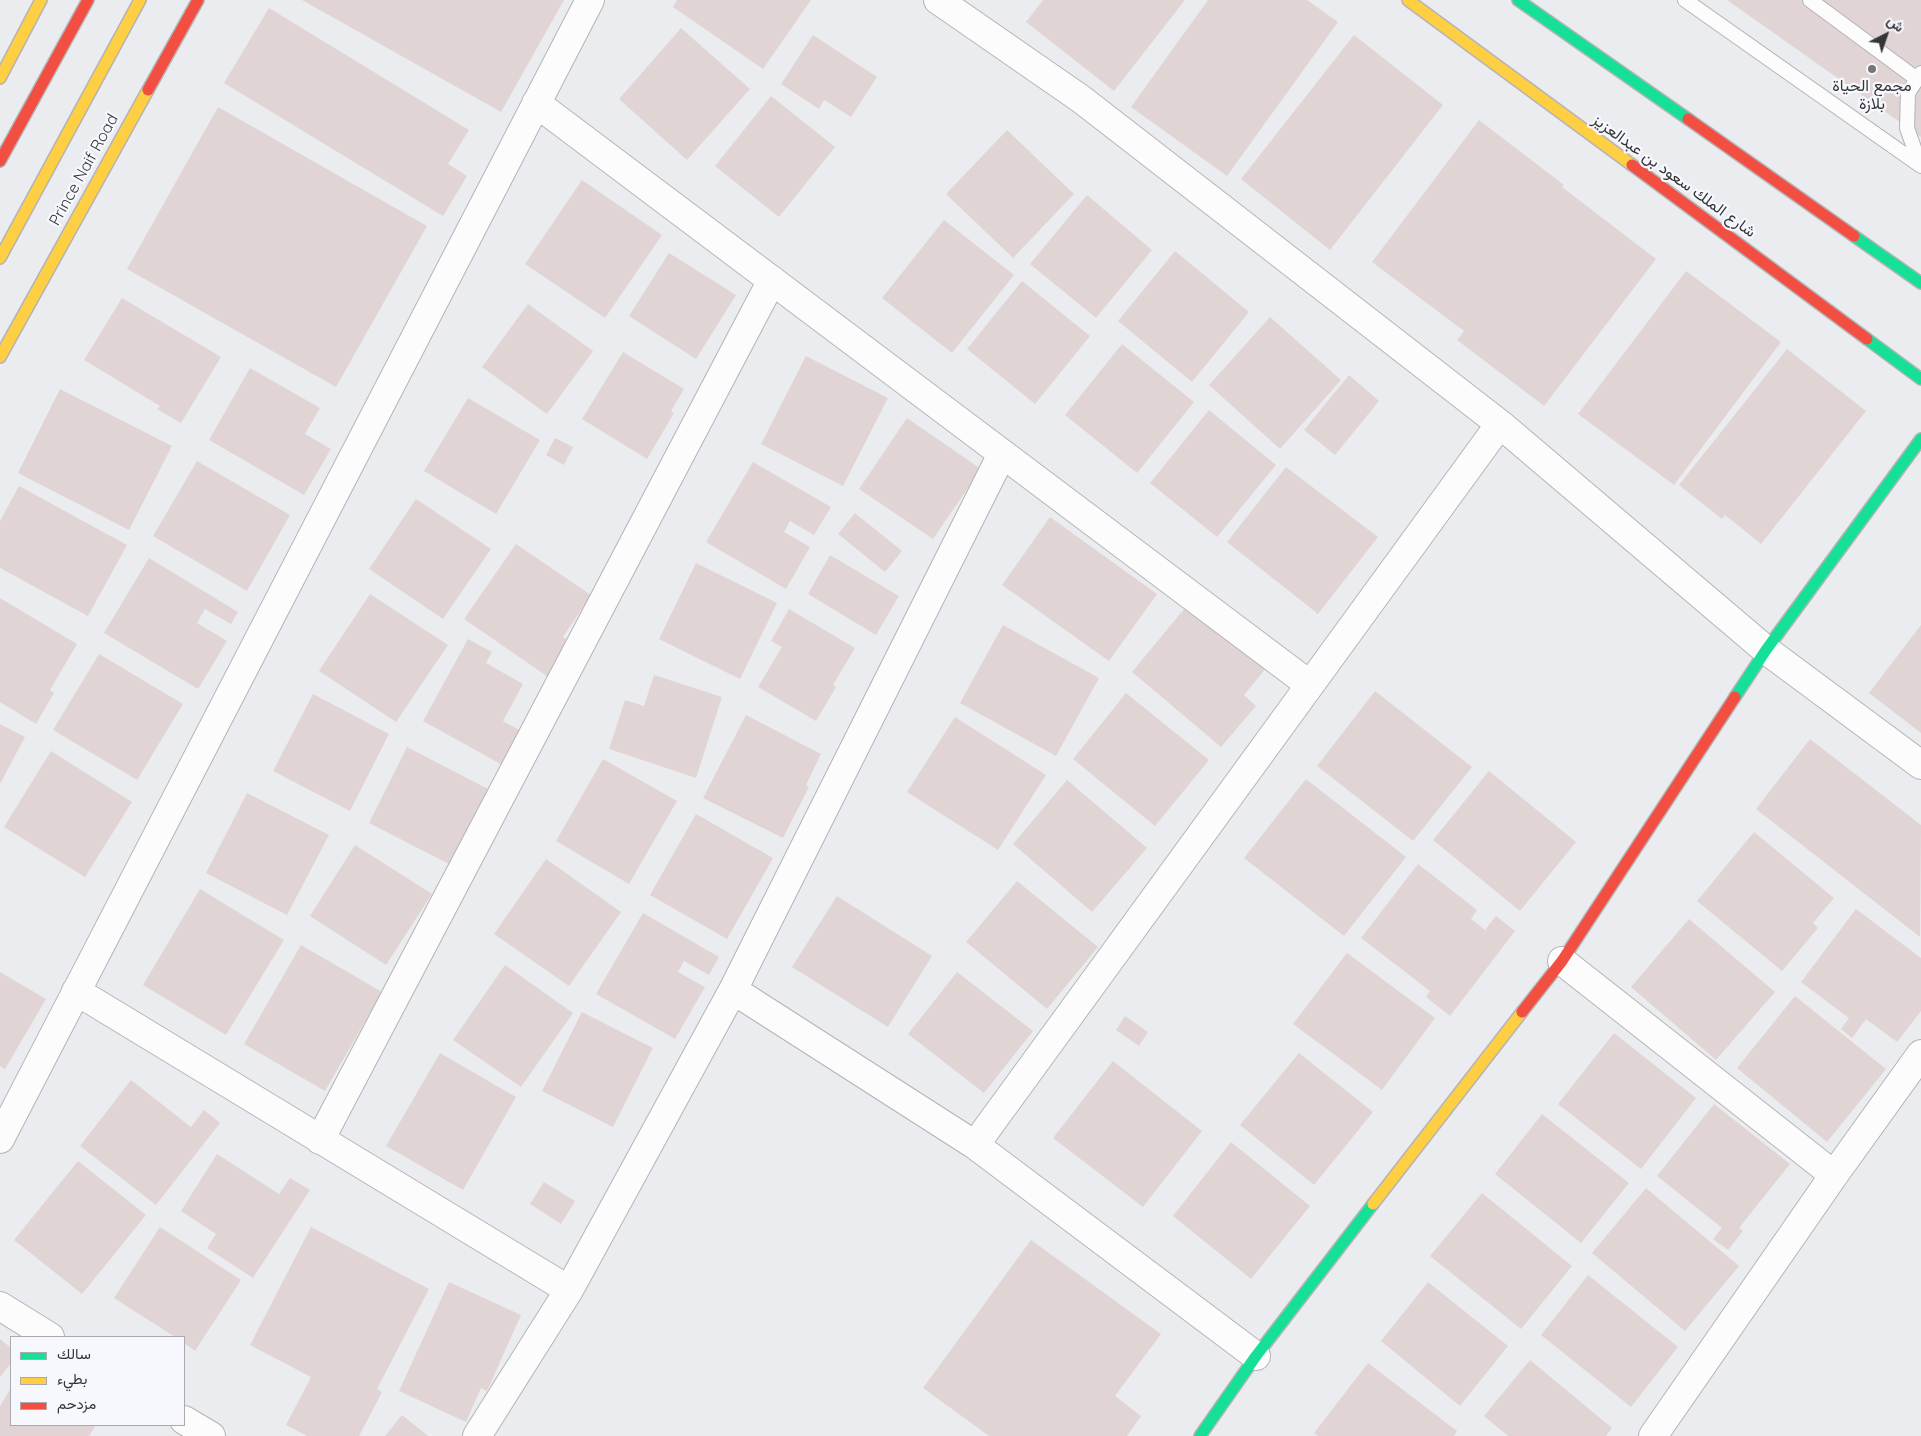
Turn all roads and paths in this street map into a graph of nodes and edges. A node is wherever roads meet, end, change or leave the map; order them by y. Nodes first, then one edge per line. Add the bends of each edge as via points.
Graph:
1 (41, 0) edge
2 (88, 0) edge
3 (140, 0) edge
4 (198, 0) edge
5 (590, 0) edge
6 (938, 0) edge
7 (1408, 0) edge
8 (1518, 0) edge
9 (1685, 0) edge
10 (1810, 0) edge
11 (1919, 76) edge
12 (0, 78) edge
13 (536, 103) junction
14 (0, 161) edge
15 (1921, 166) edge
16 (0, 258) edge
17 (772, 280) junction
18 (1921, 284) edge
19 (0, 357) edge
20 (1921, 379) edge
21 (1500, 424) junction
22 (1921, 439) edge
23 (1002, 454) junction
24 (1766, 650) junction
25 (1310, 685) junction
26 (1921, 765) edge
27 (1562, 961) junction
28 (733, 990) junction
29 (76, 992) junction
30 (1921, 1054) edge
31 (1912, 1087) edge
32 (0, 1139) edge
33 (320, 1140) junction
34 (974, 1145) junction
35 (1834, 1175) junction
36 (569, 1290) junction
37 (0, 1306) edge
38 (48, 1336) edge
39 (1256, 1356) junction
40 (185, 1421) edge
41 (210, 1436) edge
42 (477, 1436) edge
43 (1200, 1436) edge
44 (1653, 1436) edge

1 - 12 main road
2 - 14 main road
3 - 16 main road
4 - 19 main road, Prince Naif Road
5 - 13 street
6 - 21 street via 1082,99
7 - 20 main road, شارع الملك سعود بن عبدالعزيز
8 - 18 main road
9 - 15 lane
10 - 11 lane
11 - 15 lane via 1908,93 1907,128
13 - 17 street
13 - 29 street
17 - 23 street
17 - 33 street
21 - 24 street
21 - 25 street
22 - 24 main road
23 - 25 street
23 - 28 street
24 - 26 street
24 - 27 main road
25 - 34 street
27 - 35 street
27 - 39 main road
28 - 34 street
28 - 36 street
29 - 32 street
29 - 33 street
30 - 31 street
31 - 35 street
33 - 36 street
34 - 39 street
35 - 44 street
36 - 42 street
37 - 38 street
39 - 43 main road
40 - 41 street

